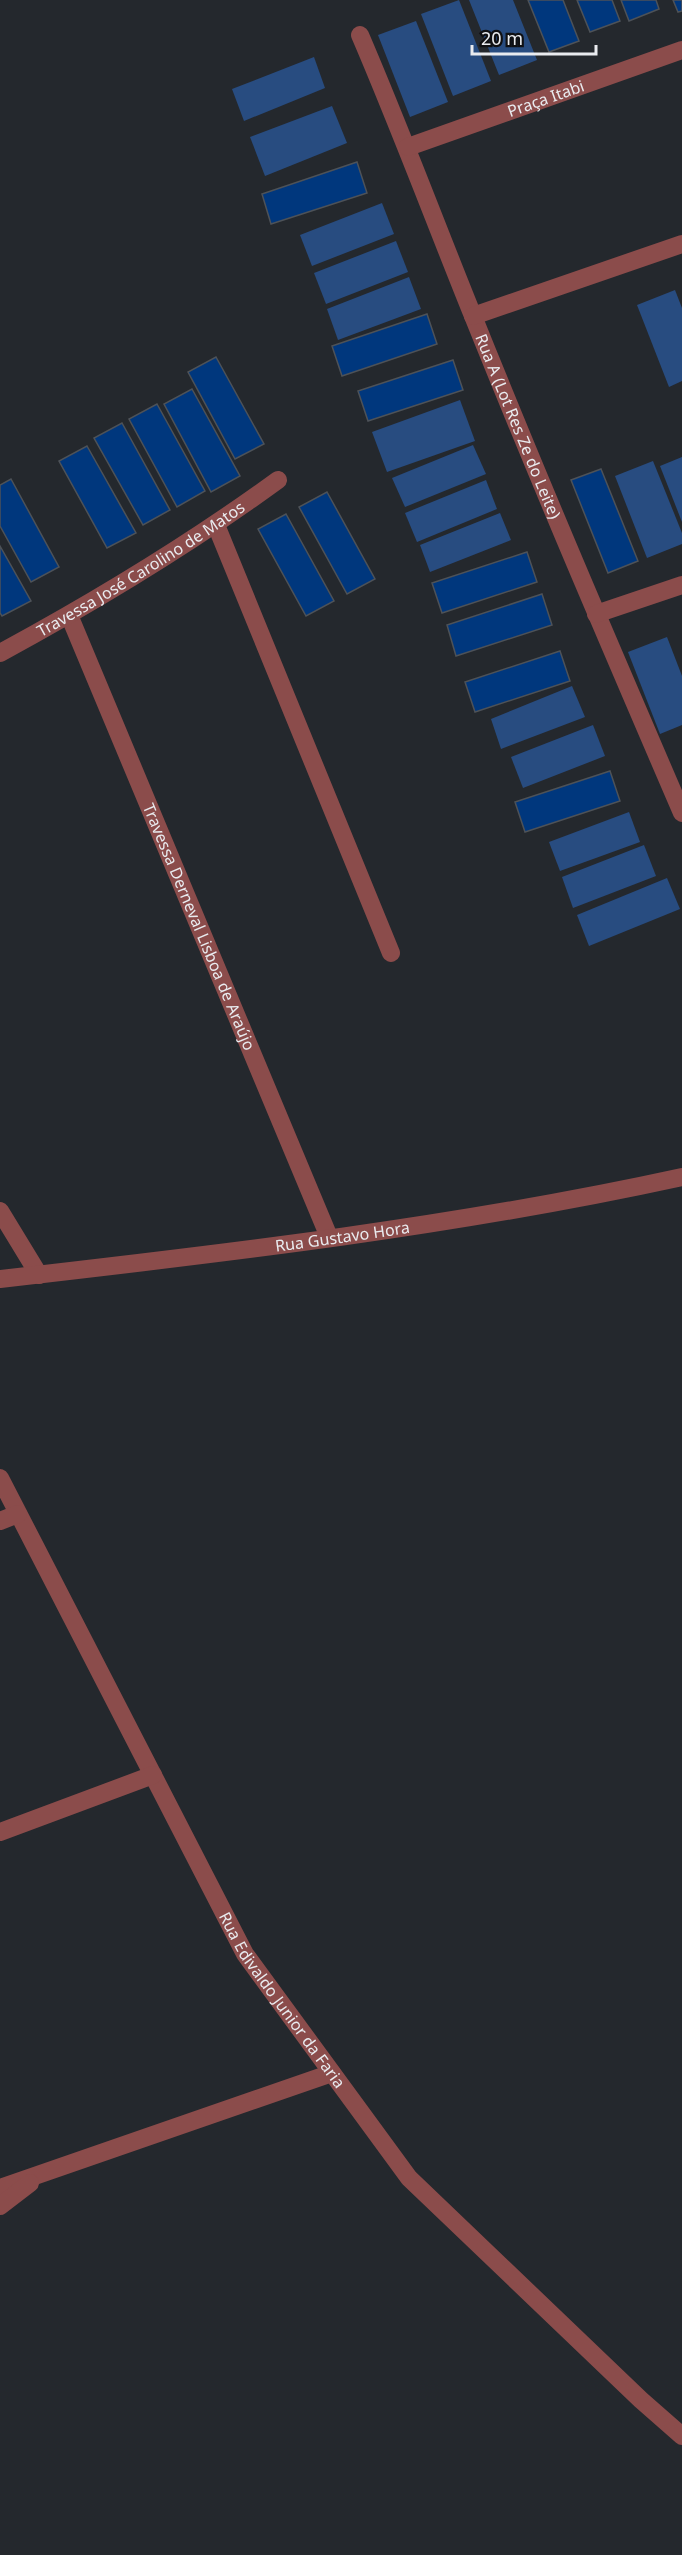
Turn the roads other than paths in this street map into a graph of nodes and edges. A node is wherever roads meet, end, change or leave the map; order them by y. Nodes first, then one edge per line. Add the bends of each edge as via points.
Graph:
1 (360, 35) dead end
2 (682, 50) edge
3 (408, 147) junction
4 (682, 244) edge
5 (473, 316) junction
6 (278, 480) dead end
7 (216, 525) junction
8 (682, 585) edge
9 (596, 614) junction
10 (69, 615) junction
11 (0, 653) edge
12 (682, 813) edge
13 (391, 953) dead end
14 (682, 1177) edge
15 (0, 1211) edge
16 (330, 1237) junction
17 (39, 1275) junction
18 (0, 1279) edge
19 (0, 1478) edge
20 (18, 1514) junction
21 (0, 1521) edge
22 (153, 1775) junction
23 (0, 1832) edge
24 (332, 2073) junction
25 (44, 2173) junction
26 (0, 2188) edge
27 (0, 2206) edge
28 (682, 2436) edge

1 - 3 street, Rua A (Lot Res Ze do Leite)
2 - 3 street, Praça Itabi
3 - 5 street, Rua A (Lot Res Ze do Leite)
4 - 5 street
5 - 9 street, Rua A (Lot Res Ze do Leite)
6 - 7 street, Travessa José Carolino de Matos
7 - 10 street, Travessa José Carolino de Matos
7 - 13 street
8 - 9 street
9 - 12 street, Rua A (Lot Res Ze do Leite)
10 - 11 street, Travessa José Carolino de Matos
10 - 16 street, Travessa Derneval Lisboa de Araújo
14 - 16 street, Rua Gustavo Hora via 570,1201
15 - 17 street
16 - 17 street, Rua Gustavo Hora
17 - 18 street, Rua Gustavo Hora
19 - 20 street, Rua Edivaldo Junior da Faria
20 - 21 street
20 - 22 street, Rua Edivaldo Junior da Faria
22 - 23 street
22 - 24 street, Rua Edivaldo Junior da Faria via 245,1954
24 - 25 street
24 - 28 street, Rua Edivaldo Junior da Faria via 409,2178
25 - 26 street
25 - 27 street

